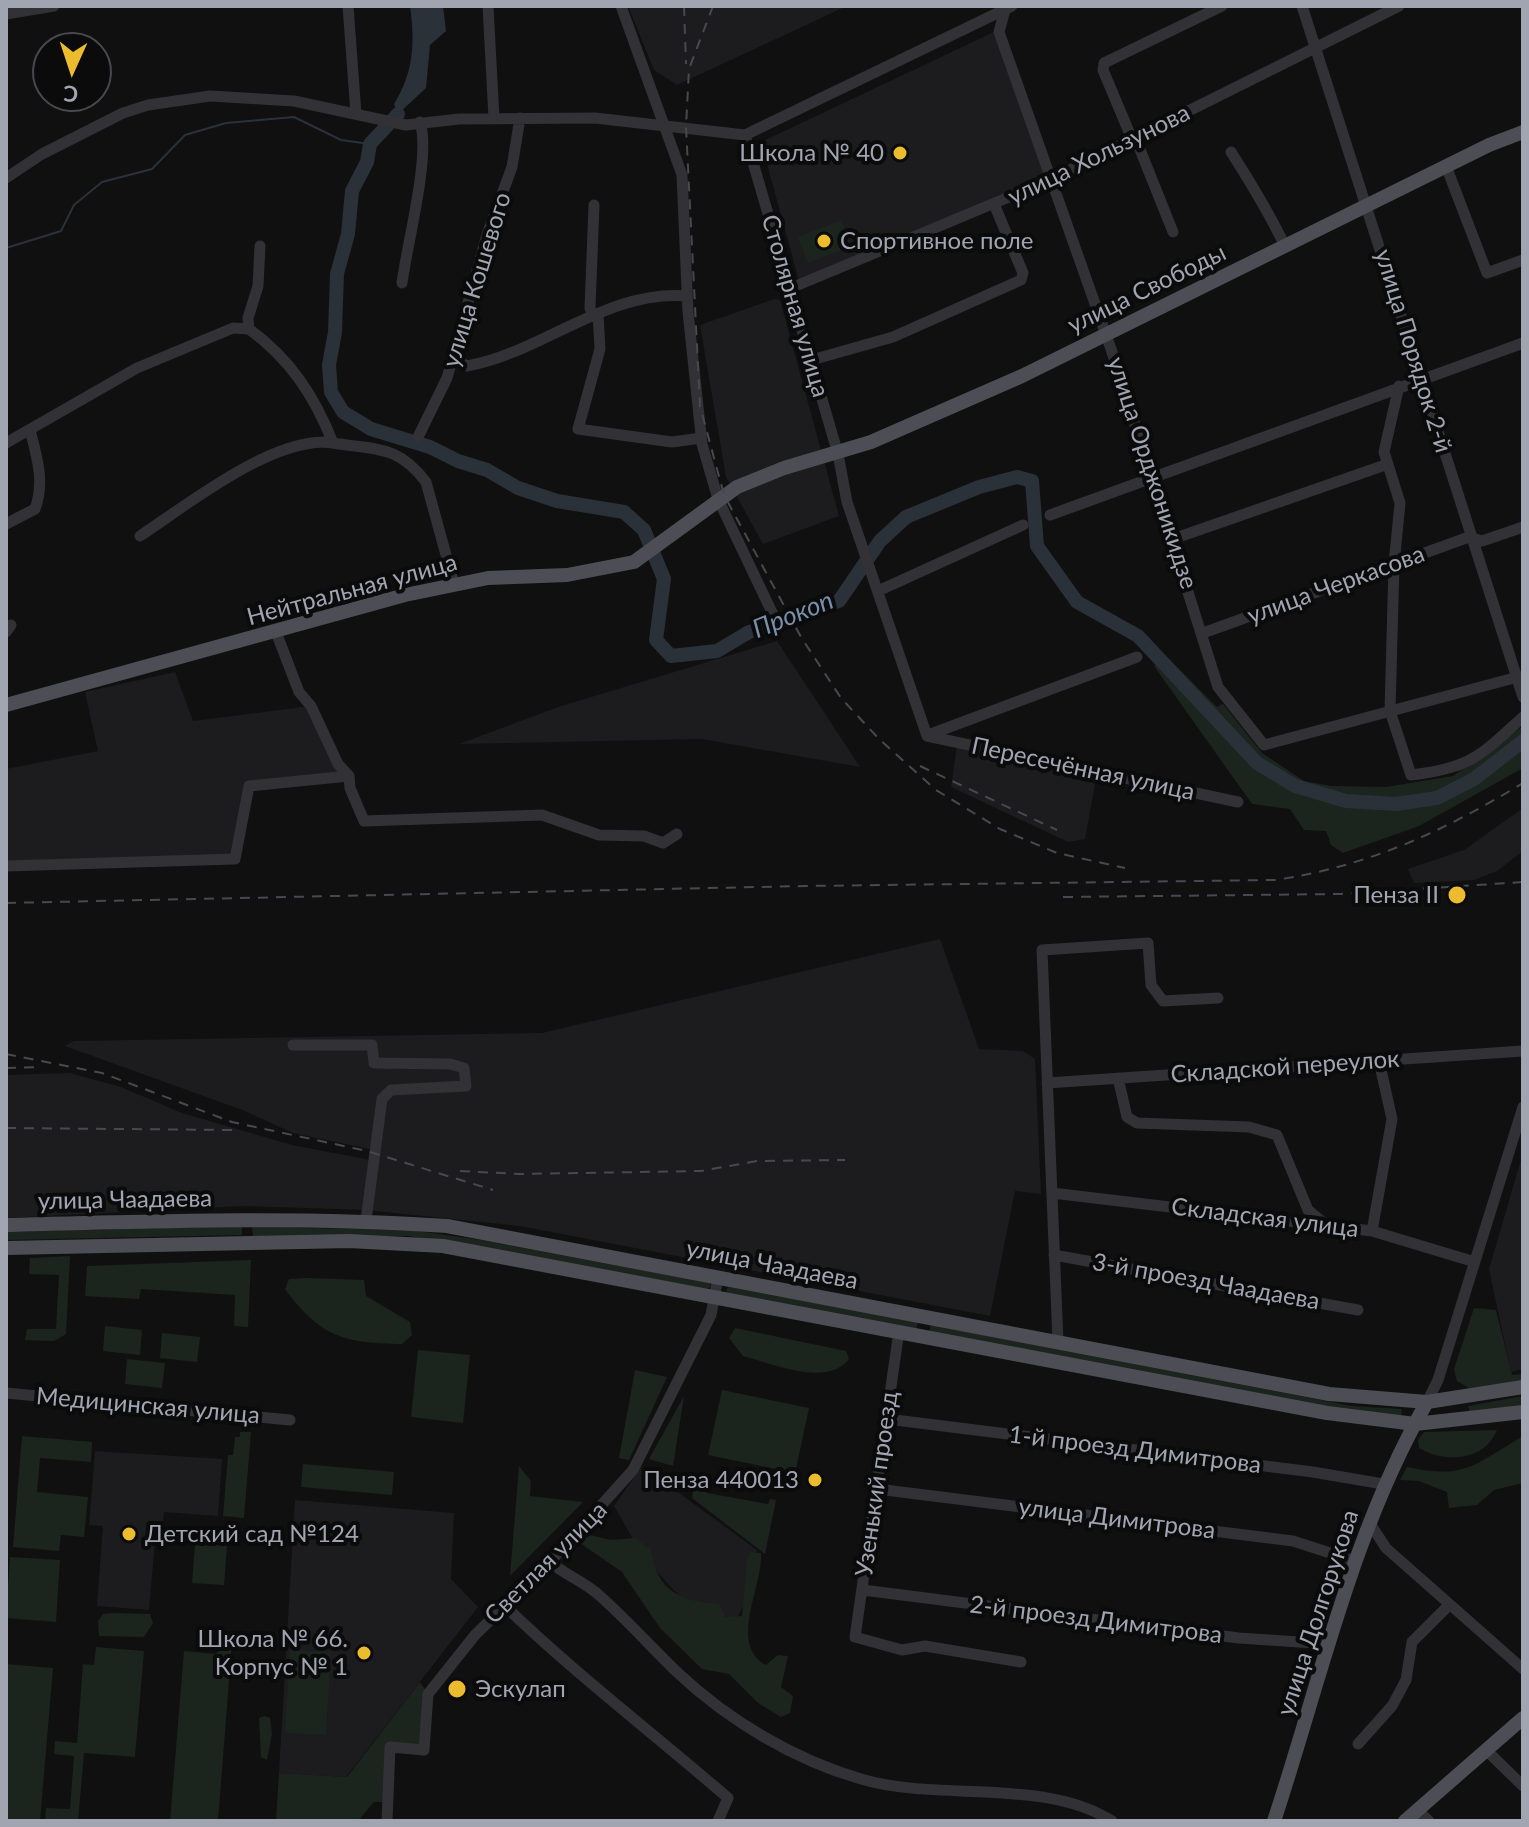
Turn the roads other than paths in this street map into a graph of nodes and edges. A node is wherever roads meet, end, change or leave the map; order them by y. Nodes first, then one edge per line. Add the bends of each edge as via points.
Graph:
1 (54, 6) edge
2 (348, 6) edge
3 (488, 6) edge
4 (621, 6) edge
5 (1222, 6) edge
6 (1302, 6) edge
7 (1399, 6) edge
8 (1008, 8) edge
9 (6, 14) edge
10 (1316, 50) junction
11 (356, 114) junction
12 (494, 118) junction
13 (520, 118) junction
14 (420, 122) junction
15 (666, 127) junction
16 (1523, 132) edge
17 (745, 135) junction
18 (1134, 138) junction
19 (1231, 152) dead end
20 (1446, 166) junction
21 (6, 178) edge
22 (1052, 179) junction
23 (994, 204) junction
24 (594, 205) dead end
25 (1368, 205) junction
26 (1173, 232) dead end
27 (260, 246) dead end
28 (1285, 246) junction
29 (1523, 260) edge
30 (402, 283) dead end
31 (791, 288) junction
32 (687, 296) junction
33 (595, 314) junction
34 (249, 329) junction
35 (1106, 334) junction
36 (1523, 343) edge
37 (452, 357) junction
38 (808, 361) junction
39 (1421, 378) junction
40 (1399, 386) junction
41 (30, 430) junction
42 (701, 438) junction
43 (6, 443) edge
44 (333, 443) junction
45 (412, 447) junction
46 (838, 454) junction
47 (1388, 464) junction
48 (784, 468) joint
49 (1153, 478) junction
50 (718, 499) junction
51 (1050, 515) dead end
52 (6, 524) edge
53 (1023, 525) dead end
54 (1523, 527) edge
55 (140, 536) dead end
56 (1469, 537) junction
57 (1173, 539) junction
58 (1394, 564) junction
59 (454, 584) junction
60 (878, 591) junction
61 (776, 622) dead end
62 (276, 632) junction
63 (1203, 633) junction
64 (1137, 657) dead end
65 (1514, 678) junction
66 (1523, 697) edge
67 (6, 705) edge
68 (1390, 711) junction
69 (1523, 717) edge
70 (927, 736) junction
71 (349, 776) junction
72 (1238, 802) dead end
73 (677, 834) dead end
74 (6, 866) edge
75 (1218, 998) dead end
76 (293, 1045) dead end
77 (1523, 1051) edge
78 (1379, 1061) junction
79 (1118, 1078) junction
80 (1047, 1083) junction
81 (1523, 1107) edge
82 (1052, 1193) junction
83 (366, 1220) junction
84 (1326, 1224) junction
85 (6, 1225) edge
86 (1372, 1231) junction
87 (6, 1248) edge
88 (1054, 1255) junction
89 (1475, 1262) junction
90 (718, 1277) junction
91 (714, 1296) junction
92 (1358, 1310) dead end
93 (899, 1331) junction
94 (1058, 1342) junction
95 (1523, 1387) edge
96 (6, 1393) edge
97 (1427, 1402) junction
98 (1523, 1412) edge
99 (887, 1419) junction
100 (290, 1420) dead end
101 (1415, 1424) junction
102 (1383, 1484) junction
103 (877, 1489) junction
104 (1369, 1522) junction
105 (1355, 1561) junction
106 (550, 1562) junction
107 (863, 1590) junction
108 (503, 1604) junction
109 (1448, 1606) junction
110 (1329, 1644) junction
111 (1021, 1662) dead end
112 (1523, 1669) edge
113 (1523, 1718) edge
114 (1358, 1744) dead end
115 (1486, 1750) junction
116 (1523, 1786) edge
117 (1417, 1810) junction
118 (387, 1821) edge
119 (718, 1821) edge
120 (1112, 1821) edge
121 (1274, 1821) edge
122 (1405, 1821) edge
123 (1429, 1821) edge

1 - 9 street
2 - 11 street
3 - 12 street
4 - 15 street
5 - 18 street via 1103,65
6 - 10 street, улица Порядок 2-й
7 - 10 street, улица Хользунова
8 - 17 street
8 - 22 street, улица Орджоникидзе via 999,32
10 - 18 street, улица Хользунова
10 - 25 street, улица Порядок 2-й
11 - 14 street
11 - 21 street via 294,101 210,96 148,105 91,127
12 - 13 street
12 - 14 street
13 - 15 street via 595,118
13 - 37 street, улица Кошевого via 512,167
14 - 30 street via 420,171
15 - 17 street
15 - 32 street via 682,175
16 - 20 main road, улица Свободы
17 - 31 street, Столярная улица
18 - 22 street, улица Хользунова
18 - 26 street
19 - 28 street via 1262,197
20 - 25 main road, улица Свободы
20 - 29 street via 1487,273
22 - 23 street, улица Хользунова
22 - 35 street, улица Орджоникидзе
23 - 31 street, улица Хользунова
23 - 38 street via 1023,273 1021,280 893,337
24 - 33 street
25 - 28 main road, улица Свободы
25 - 39 street, улица Порядок 2-й
27 - 34 street
28 - 35 main road, улица Свободы
31 - 38 street, Столярная улица
32 - 33 street via 668,294
32 - 42 street
33 - 37 street via 487,363 467,366
33 - 42 street via 600,349 578,429 672,442
34 - 41 street via 233,328 137,368
34 - 44 street via 298,374
35 - 46 main road, улица Свободы via 1022,376
35 - 49 street, улица Орджоникидзе
36 - 39 street
37 - 45 street, улица Кошевого
38 - 46 street, Столярная улица
39 - 40 street
39 - 56 street, улица Порядок 2-й
40 - 47 street via 1384,452
40 - 49 street
41 - 43 street
41 - 52 street via 41,469 38,502 35,509
42 - 50 street
44 - 45 street
44 - 55 street via 316,440 227,476
45 - 59 street
46 - 48 main road, улица Свободы
46 - 60 street, Столярная улица via 847,502
47 - 57 street
47 - 58 street via 1400,503
48 - 50 main road, Нейтральная улица
49 - 51 street
49 - 57 street, улица Орджоникидзе
50 - 59 main road, Нейтральная улица via 634,562 567,575
50 - 61 street
53 - 60 street
54 - 56 street, улица Черкасова via 1482,541
56 - 58 street, улица Черкасова
56 - 65 street, улица Порядок 2-й
57 - 63 street, улица Орджоникидзе
58 - 63 street, улица Черкасова
58 - 68 street
59 - 62 main road, Нейтральная улица
60 - 70 street, Столярная улица
62 - 67 main road, Нейтральная улица
62 - 71 street via 299,692
63 - 68 street, улица Орджоникидзе via 1218,687 1264,745
64 - 70 street
65 - 66 street, улица Порядок 2-й
65 - 68 street
68 - 69 street via 1411,775 1451,770 1481,755
70 - 72 street, Пересечённая улица
71 - 73 street via 364,821 542,815 599,835 644,836 663,843
71 - 74 street via 249,786 235,859
75 - 80 street via 1163,1001 1151,985 1148,943 1042,950
76 - 83 street via 372,1045 374,1063 464,1068 466,1086 391,1090 382,1099
77 - 78 street, Складской переулок
78 - 79 street, Складской переулок
78 - 86 street via 1392,1119
79 - 80 street, Складской переулок
79 - 84 street via 1127,1117 1137,1123 1249,1127 1277,1135 1308,1210
80 - 82 street
81 - 89 street
82 - 84 street, Складская улица
82 - 88 street
83 - 85 main road, улица Чаадаева
83 - 90 main road, улица Чаадаева via 447,1226
84 - 86 street, Складская улица
86 - 89 street, Складская улица
87 - 91 main road, улица Чаадаева via 349,1241 443,1246
88 - 92 street, 3-й проезд Чаадаева
88 - 94 street
89 - 97 street
90 - 91 street, Светлая улица
90 - 94 main road, улица Чаадаева
91 - 93 main road, улица Чаадаева
91 - 106 street, Светлая улица via 711,1315 633,1470
93 - 99 street, Узенький проезд
93 - 101 main road, улица Чаадаева via 1327,1413
94 - 97 main road, улица Чаадаева via 1329,1394
95 - 97 main road, улица Чаадаева
96 - 100 street, Медицинская улица
97 - 101 main road, улица Долгорукова
98 - 101 main road, улица Чаадаева
99 - 102 street, 1-й проезд Димитрова
99 - 103 street, Узенький проезд
101 - 102 main road, улица Долгорукова
102 - 104 main road, улица Долгорукова
103 - 105 street, улица Димитрова via 1293,1541
103 - 107 street, Узенький проезд
104 - 105 main road, улица Долгорукова
104 - 109 street via 1386,1548
105 - 110 main road, улица Долгорукова
106 - 108 street, Светлая улица
106 - 120 street via 597,1593 681,1676 783,1751 864,1780 938,1791 1009,1792 1095,1810
107 - 110 street, 2-й проезд Димитрова via 1239,1638
107 - 111 street, Узенький проезд via 855,1637 902,1650 925,1646
108 - 118 street, Светлая улица via 428,1694 424,1750 390,1747
108 - 119 street via 556,1655 728,1798
109 - 112 street
109 - 114 street via 1412,1642 1406,1680 1392,1706
110 - 121 main road, улица Долгорукова
113 - 115 main road
115 - 116 street
115 - 117 main road
117 - 122 main road
117 - 123 street

